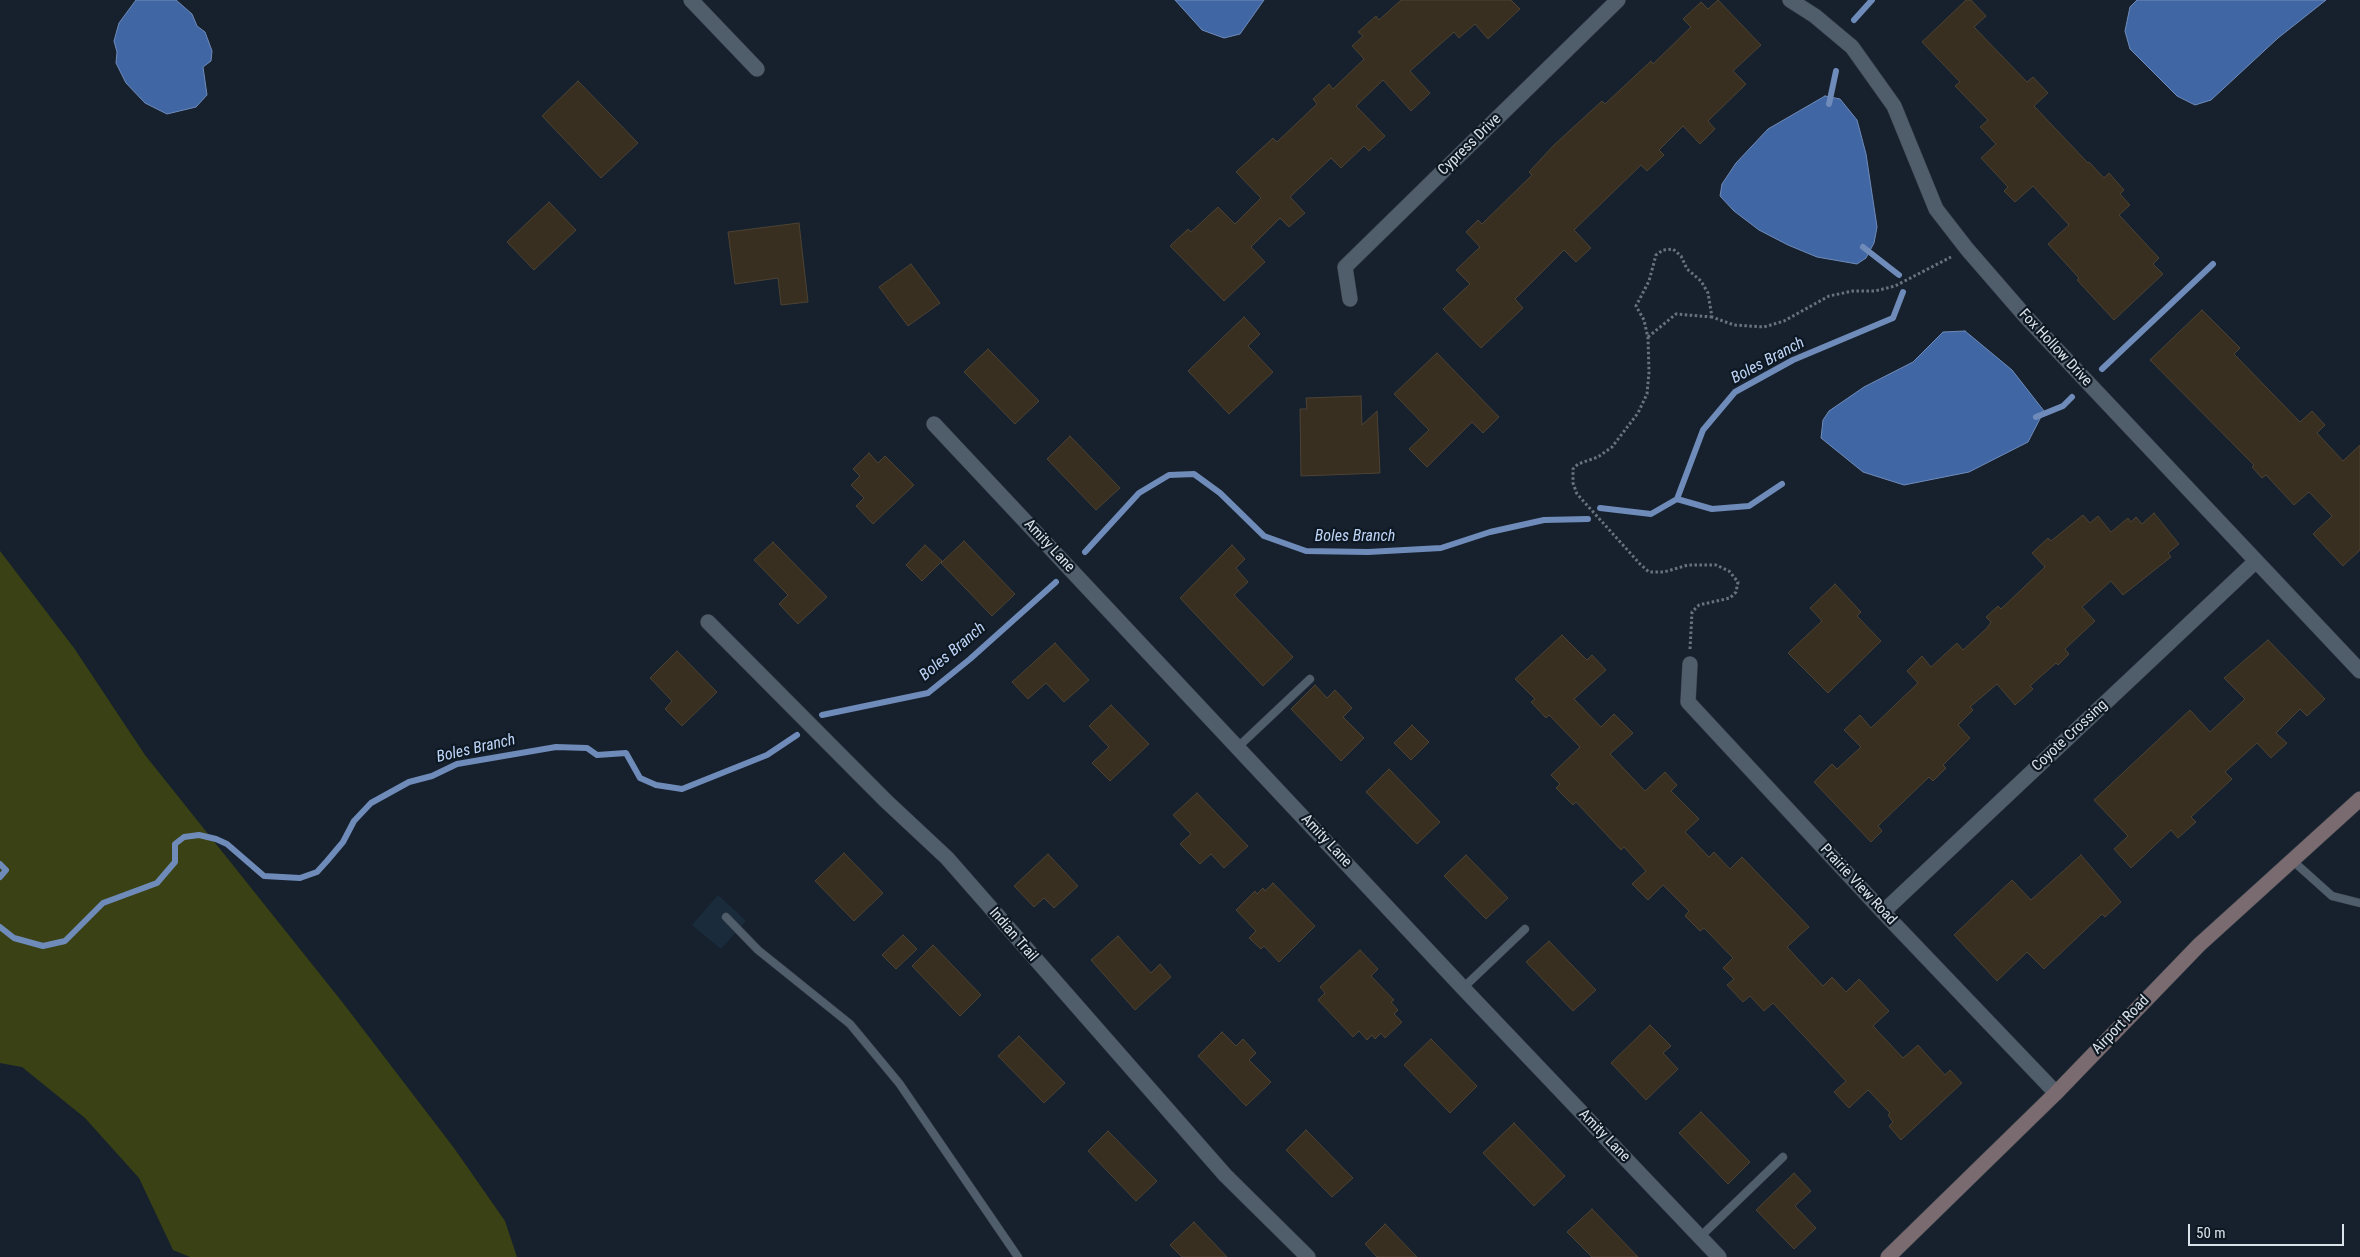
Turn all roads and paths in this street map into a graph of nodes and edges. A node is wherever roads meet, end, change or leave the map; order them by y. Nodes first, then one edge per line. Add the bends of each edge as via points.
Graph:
1 (690, 0) edge
2 (1618, 0) edge
3 (1790, 0) edge
4 (757, 70) dead end
5 (1967, 249) junction
6 (1350, 299) dead end
7 (1712, 317) junction
8 (1648, 338) junction
9 (934, 424) dead end
10 (2256, 560) junction
11 (708, 622) dead end
12 (1690, 664) joint
13 (2360, 670) edge
14 (1310, 679) dead end
15 (1238, 747) junction
16 (2360, 798) edge
17 (2293, 860) junction
18 (2360, 903) edge
19 (1883, 912) junction
20 (726, 917) dead end
21 (1525, 929) dead end
22 (1463, 988) junction
23 (2056, 1093) junction
24 (1783, 1157) dead end
25 (1700, 1236) junction
26 (1018, 1257) edge
27 (1308, 1257) edge
28 (1719, 1257) edge
29 (1888, 1257) edge

1 - 4 street
2 - 6 street, Cypress Drive via 1345,267
3 - 5 street, Fox Hollow Drive via 1852,47 1894,106 1936,209
5 - 7 path via 1895,286 1829,296 1784,321 1764,327 1734,325
5 - 10 street, Fox Hollow Drive via 2026,317
7 - 8 path via 1676,314
7 - 8 path via 1708,292 1701,281 1687,269 1681,256 1673,249 1663,250 1656,255 1649,281 1636,306 1644,320
8 - 12 path via 1647,394 1638,413 1612,447 1598,457 1578,464 1573,470 1573,483 1577,494 1650,572 1664,572 1688,565 1716,565 1738,582 1736,592 1730,598 1699,604 1692,612
9 - 15 street, Amity Lane
10 - 13 street, Fox Hollow Drive
10 - 19 street, Coyote Crossing
11 - 27 street, Indian Trail via 947,858 1225,1174
12 - 19 street, Prairie View Road via 1688,702
14 - 15 lane
15 - 22 street, Amity Lane
16 - 17 street, Airport Road
17 - 18 lane via 2332,896
17 - 23 street, Airport Road via 2199,945
19 - 23 street, Prairie View Road
20 - 26 lane via 758,950 850,1024 899,1083
21 - 22 lane
22 - 25 street, Amity Lane
23 - 29 street, Airport Road
24 - 25 lane
25 - 28 street, Amity Lane

